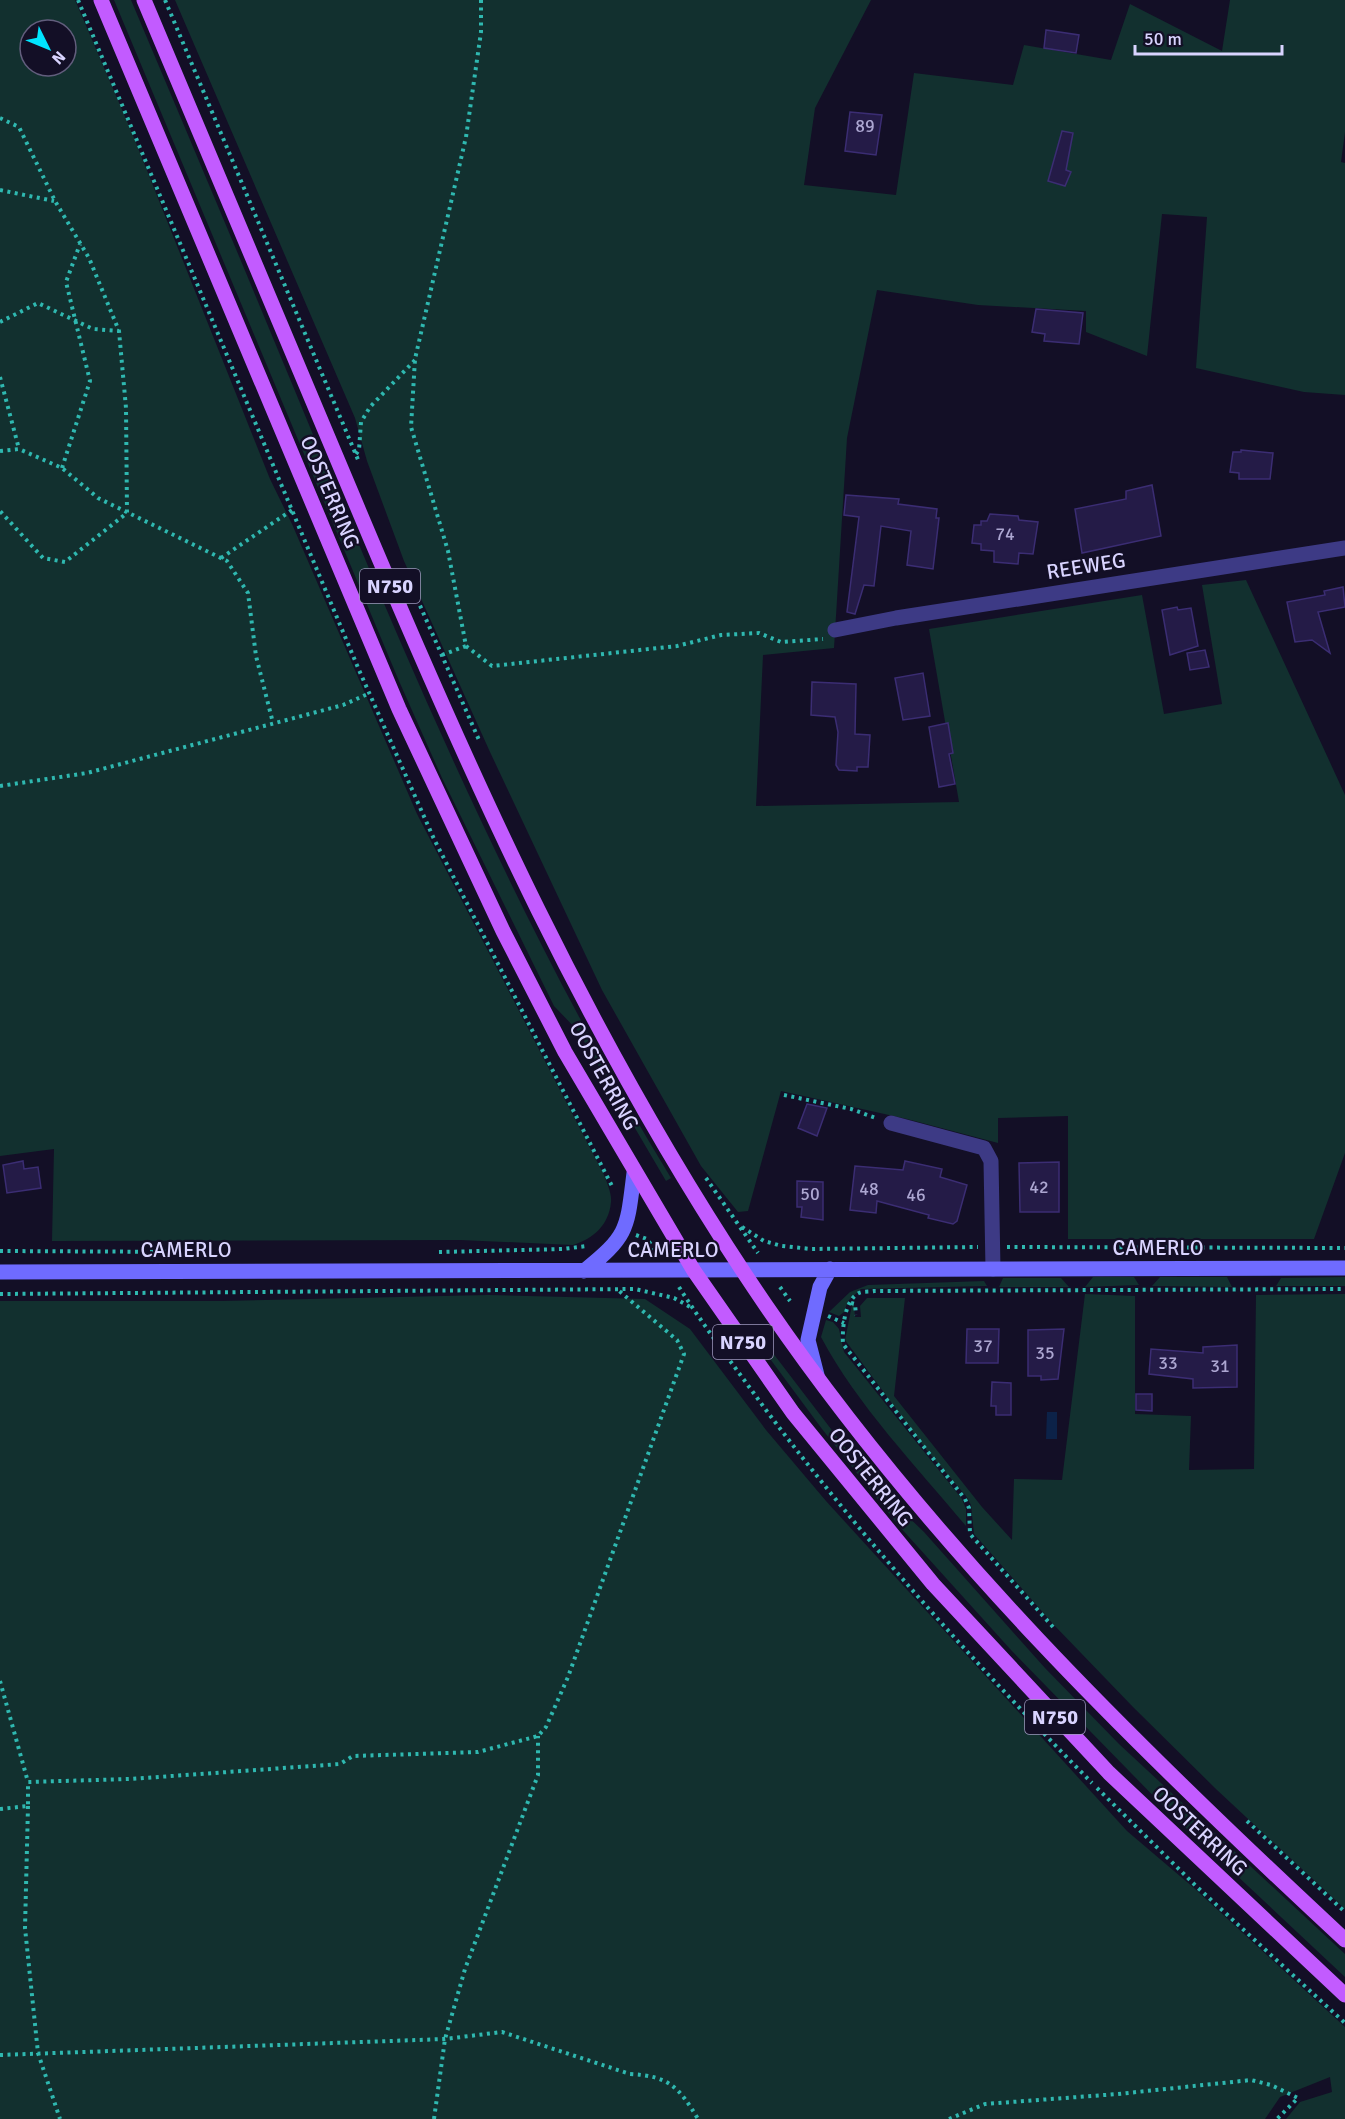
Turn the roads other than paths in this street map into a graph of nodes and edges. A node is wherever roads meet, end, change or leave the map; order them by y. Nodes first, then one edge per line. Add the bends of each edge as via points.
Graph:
1 (101, 0) edge
2 (144, 0) edge
3 (1345, 548) edge
4 (835, 630) road end
5 (891, 1123) road end
6 (634, 1173) junction
7 (1345, 1268) edge
8 (830, 1269) junction
9 (993, 1269) junction
10 (584, 1271) junction
11 (694, 1271) junction
12 (743, 1271) junction
13 (0, 1272) edge
14 (818, 1377) junction
15 (1345, 1940) edge
16 (1345, 1995) edge

1 - 6 main road, OOSTERRING / N750 via 399,709 503,931 565,1052
2 - 12 main road, OOSTERRING / N750 via 423,663 537,913 648,1116
3 - 4 street, REEWEG
5 - 9 street via 984,1148 991,1161
6 - 10 main road via 624,1231 616,1244
6 - 11 main road, OOSTERRING / N750
7 - 9 main road, CAMERLO
8 - 9 main road, CAMERLO
8 - 12 main road, CAMERLO
8 - 14 main road via 820,1287 808,1340
10 - 11 main road, CAMERLO
10 - 13 main road, CAMERLO
11 - 12 main road, CAMERLO
11 - 16 main road, OOSTERRING / N750 via 793,1413 933,1584 1109,1773
12 - 14 main road, OOSTERRING / N750
14 - 15 main road, OOSTERRING / N750 via 962,1555 1075,1681

